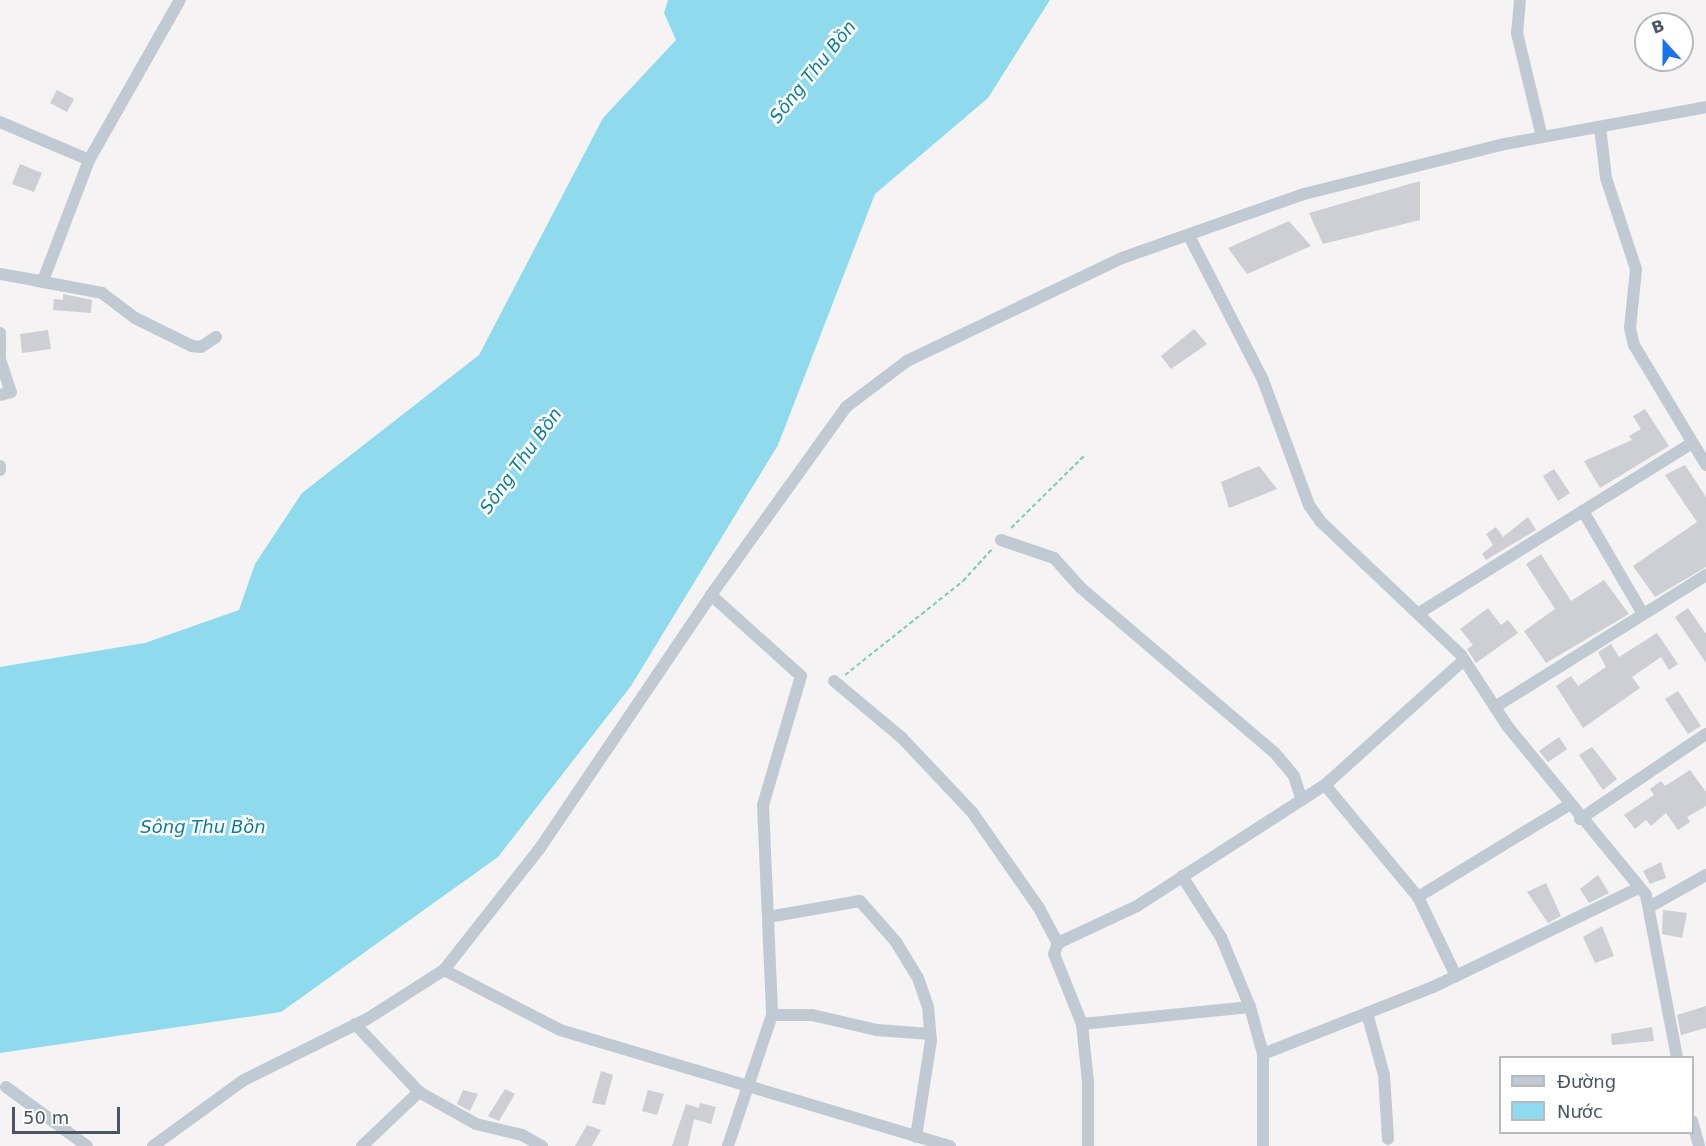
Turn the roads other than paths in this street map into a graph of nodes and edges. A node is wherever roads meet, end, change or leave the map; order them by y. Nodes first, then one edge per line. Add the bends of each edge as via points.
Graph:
1 (180, 0) edge
2 (1520, 0) edge
3 (1706, 107) edge
4 (0, 122) edge
5 (1600, 127) junction
6 (1542, 137) junction
7 (89, 160) junction
8 (1189, 236) junction
9 (0, 274) edge
10 (38, 281) junction
11 (0, 333) edge
12 (216, 337) dead end
13 (0, 359) edge
14 (0, 395) edge
15 (1692, 443) junction
16 (1706, 465) edge
17 (1583, 511) junction
18 (1001, 540) road end
19 (1706, 575) edge
20 (711, 595) junction
21 (1419, 613) junction
22 (1643, 614) junction
23 (1464, 660) junction
24 (834, 681) road end
25 (1495, 707) junction
26 (1706, 734) edge
27 (1325, 785) junction
28 (1302, 800) junction
29 (1569, 805) junction
30 (1580, 819) junction
31 (1706, 875) edge
32 (1182, 876) junction
33 (1639, 888) junction
34 (1418, 897) junction
35 (1651, 906) junction
36 (768, 917) junction
37 (1058, 943) junction
38 (444, 970) junction
39 (1456, 976) junction
40 (1250, 1007) junction
41 (1367, 1013) junction
42 (772, 1015) junction
43 (356, 1024) junction
44 (1082, 1024) junction
45 (930, 1034) junction
46 (1263, 1054) junction
47 (1677, 1056) edge
48 (6, 1087) dead end
49 (748, 1087) junction
50 (419, 1092) junction
51 (1694, 1129) edge
52 (916, 1137) junction
53 (1388, 1139) dead end
54 (87, 1146) edge
55 (153, 1146) edge
56 (362, 1146) edge
57 (542, 1146) edge
58 (728, 1146) edge
59 (950, 1146) edge
60 (1088, 1146) edge
61 (1263, 1146) edge
62 (1698, 1146) edge

1 - 7 street
2 - 6 street via 1517,33
3 - 5 street
4 - 7 street
5 - 6 street
5 - 15 street via 1606,178 1636,269 1630,328 1634,345
6 - 8 street via 1305,194
7 - 10 street via 46,275
8 - 20 street via 1063,284 907,361 846,407
8 - 21 street via 1263,380 1309,505 1320,521
9 - 10 street
10 - 12 street via 102,293 135,318 192,346 201,347
11 - 13 street
13 - 14 street via 11,392
15 - 16 street
15 - 17 street
17 - 21 street
17 - 22 street
18 - 28 street via 1054,558 1082,588 1274,752 1293,776
19 - 22 street
20 - 36 street via 801,676 763,805
20 - 38 street via 540,848
21 - 23 street
22 - 25 street
23 - 25 street
23 - 27 street
24 - 37 street via 902,738 972,812 1039,908
25 - 29 street
26 - 30 street
27 - 28 street
27 - 34 street
28 - 32 street
29 - 30 street
29 - 34 street
30 - 33 street
31 - 35 street
32 - 37 street via 1137,906
32 - 40 street via 1221,937
33 - 35 street
33 - 39 street
34 - 39 street
35 - 47 street
36 - 42 street
36 - 45 street via 855,900 864,902 918,978 928,1007
37 - 44 street via 1054,954
38 - 43 street
38 - 49 street via 560,1030
39 - 41 street
40 - 44 street
40 - 46 street
41 - 46 street
41 - 53 street via 1384,1075
42 - 45 street via 812,1015 877,1030
42 - 49 street
43 - 50 street
43 - 55 street via 244,1080
44 - 60 street via 1088,1082
45 - 52 street
46 - 61 street
48 - 54 street
49 - 52 street
49 - 58 street
50 - 56 street
50 - 57 street via 476,1124 522,1136
51 - 62 street
52 - 59 street

